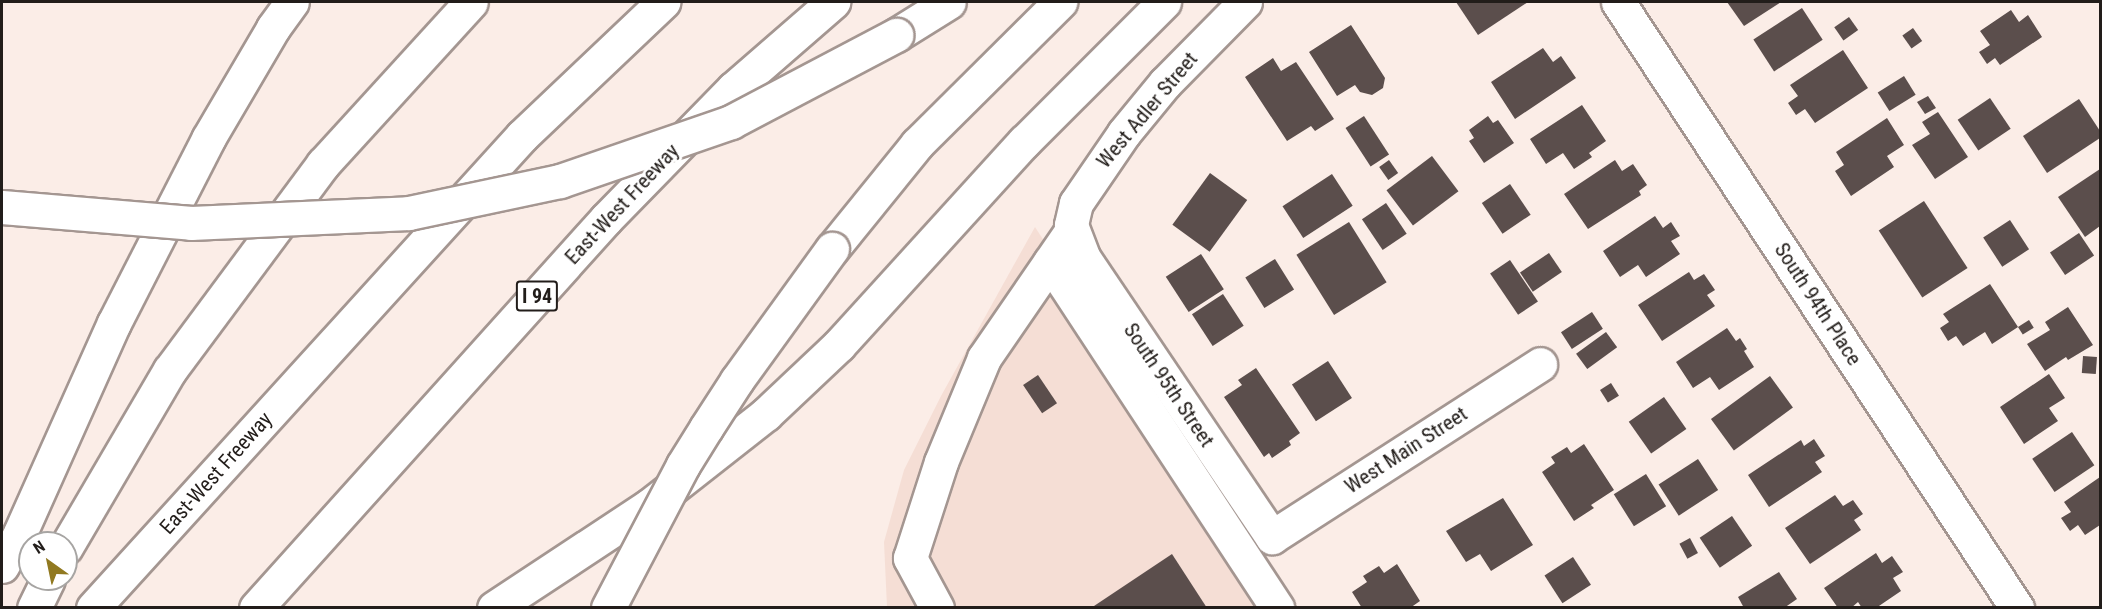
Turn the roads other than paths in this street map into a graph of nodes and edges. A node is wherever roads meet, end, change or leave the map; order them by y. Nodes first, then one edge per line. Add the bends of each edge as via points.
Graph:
1 (292, 2) edge
2 (471, 2) edge
3 (663, 2) edge
4 (833, 2) edge
5 (949, 2) edge
6 (1060, 2) edge
7 (1164, 2) edge
8 (1245, 2) edge
9 (1618, 2) edge
10 (2, 207) edge
11 (1072, 230) junction
12 (1050, 262) junction
13 (1540, 364) dead end
14 (75, 531) edge
15 (1272, 537) joint
16 (2, 566) edge
17 (42, 591) edge
18 (34, 608) edge
19 (93, 608) edge
20 (256, 608) edge
21 (494, 608) edge
22 (608, 608) edge
23 (937, 608) edge
24 (1277, 608) edge
25 (2017, 608) edge

1 - 16 main road via 208,139 114,323
2 - 14 main road via 309,182 170,370
3 - 19 main road, East-West Freeway via 522,136
4 - 20 main road, East-West Freeway / I 94 via 733,89 606,219
5 - 10 main road, bridge via 896,35 731,122 560,181 409,213 191,223
6 - 22 main road, bridge via 918,144 832,249 737,380 694,447
7 - 21 main road via 1024,142 839,345 766,414 650,505
8 - 11 main road, West Adler Street via 1165,83 1124,133 1076,203
9 - 25 main road, South 94th Place
11 - 12 main road
11 - 15 main road, South 95th Street via 1091,269
12 - 23 main road via 984,358 941,462 910,558
12 - 24 main road
13 - 15 main road, West Main Street
17 - 18 main road

